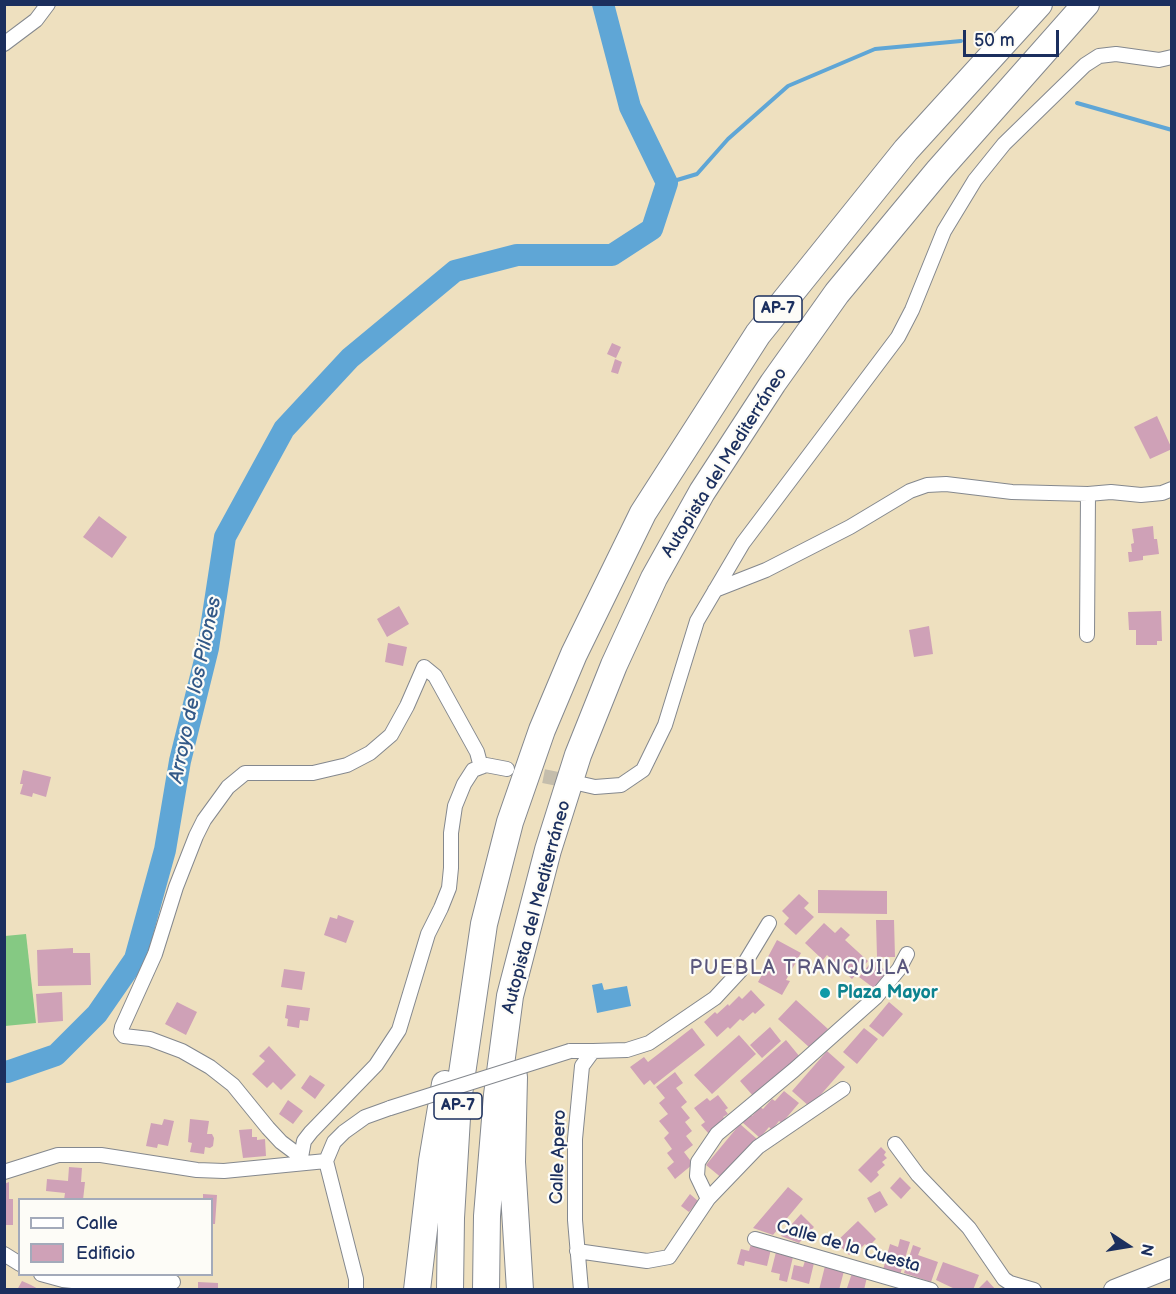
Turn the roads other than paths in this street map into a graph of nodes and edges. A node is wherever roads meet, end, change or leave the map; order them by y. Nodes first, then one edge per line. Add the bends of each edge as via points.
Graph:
1 (48, 4) edge
2 (1039, 4) edge
3 (1086, 4) edge
4 (4, 44) edge
5 (1172, 57) edge
6 (1172, 489) edge
7 (1088, 494) junction
8 (716, 590) junction
9 (1087, 635) dead end
10 (481, 767) junction
11 (507, 769) tunnel mouth
12 (573, 782) tunnel mouth
13 (769, 923) dead end
14 (484, 924) junction
15 (522, 952) junction
16 (907, 954) dead end
17 (593, 1051) junction
18 (843, 1089) dead end
19 (895, 1144) dead end
20 (302, 1160) junction
21 (326, 1161) junction
22 (4, 1172) edge
23 (708, 1199) junction
24 (756, 1239) dead end
25 (577, 1251) junction
26 (4, 1254) edge
27 (18, 1263) edge
28 (1172, 1267) edge
29 (45, 1276) edge
30 (173, 1282) dead end
31 (903, 1285) edge
32 (356, 1290) edge
33 (417, 1290) edge
34 (450, 1290) edge
35 (486, 1290) edge
36 (520, 1290) edge
37 (581, 1290) edge
38 (930, 1290) edge
39 (1034, 1290) edge
40 (1114, 1290) edge

1 - 4 street via 36,20
2 - 14 highway, Autopista del Mediterráneo / AP-7 via 906,150 759,333 643,513 574,654 542,730 510,822
3 - 15 highway, Autopista del Mediterráneo / AP-7 via 939,170 837,293 702,492 654,578 582,745 548,850
5 - 8 street via 1159,60 1116,54 1099,56 1084,65 1005,144 975,180 944,231 898,337 743,543
6 - 7 street via 1141,495
7 - 8 street via 927,485 766,570
7 - 9 street
8 - 12 street via 697,621 665,724 643,770 621,785 595,787
10 - 11 street
10 - 20 street via 473,770 455,806 448,888 428,934 399,1030 376,1065 304,1141
10 - 20 street via 477,752 435,676 424,667 391,735 369,753 347,765 314,773 245,773 228,787 196,836 155,954 121,1032 182,1051 210,1067 233,1085 268,1128
13 - 17 street via 740,971 715,998 650,1043 627,1050
14 - 33 highway via 468,964 451,1047 432,1161
14 - 34 highway, Autopista del Mediterráneo / AP-7 via 458,1101
15 - 35 highway, Autopista del Mediterráneo / AP-7 via 510,996 497,1095 487,1216
15 - 36 highway via 512,1162
16 - 23 street via 876,997 717,1134 698,1162 697,1176
17 - 21 street, bridge via 570,1051 365,1117 334,1142
17 - 25 street, Calle Apero via 582,1066 575,1139
18 - 23 street via 758,1147
19 - 39 street via 918,1175 969,1228 1004,1279
20 - 21 street
20 - 22 street via 224,1171 101,1155 58,1155
21 - 32 street
23 - 25 street via 669,1257 647,1262
24 - 31 street, Calle de la Cuesta
25 - 37 street, Calle Apero
26 - 27 street
28 - 40 main road
29 - 30 street via 91,1283
31 - 38 street, Calle de la Cuesta

